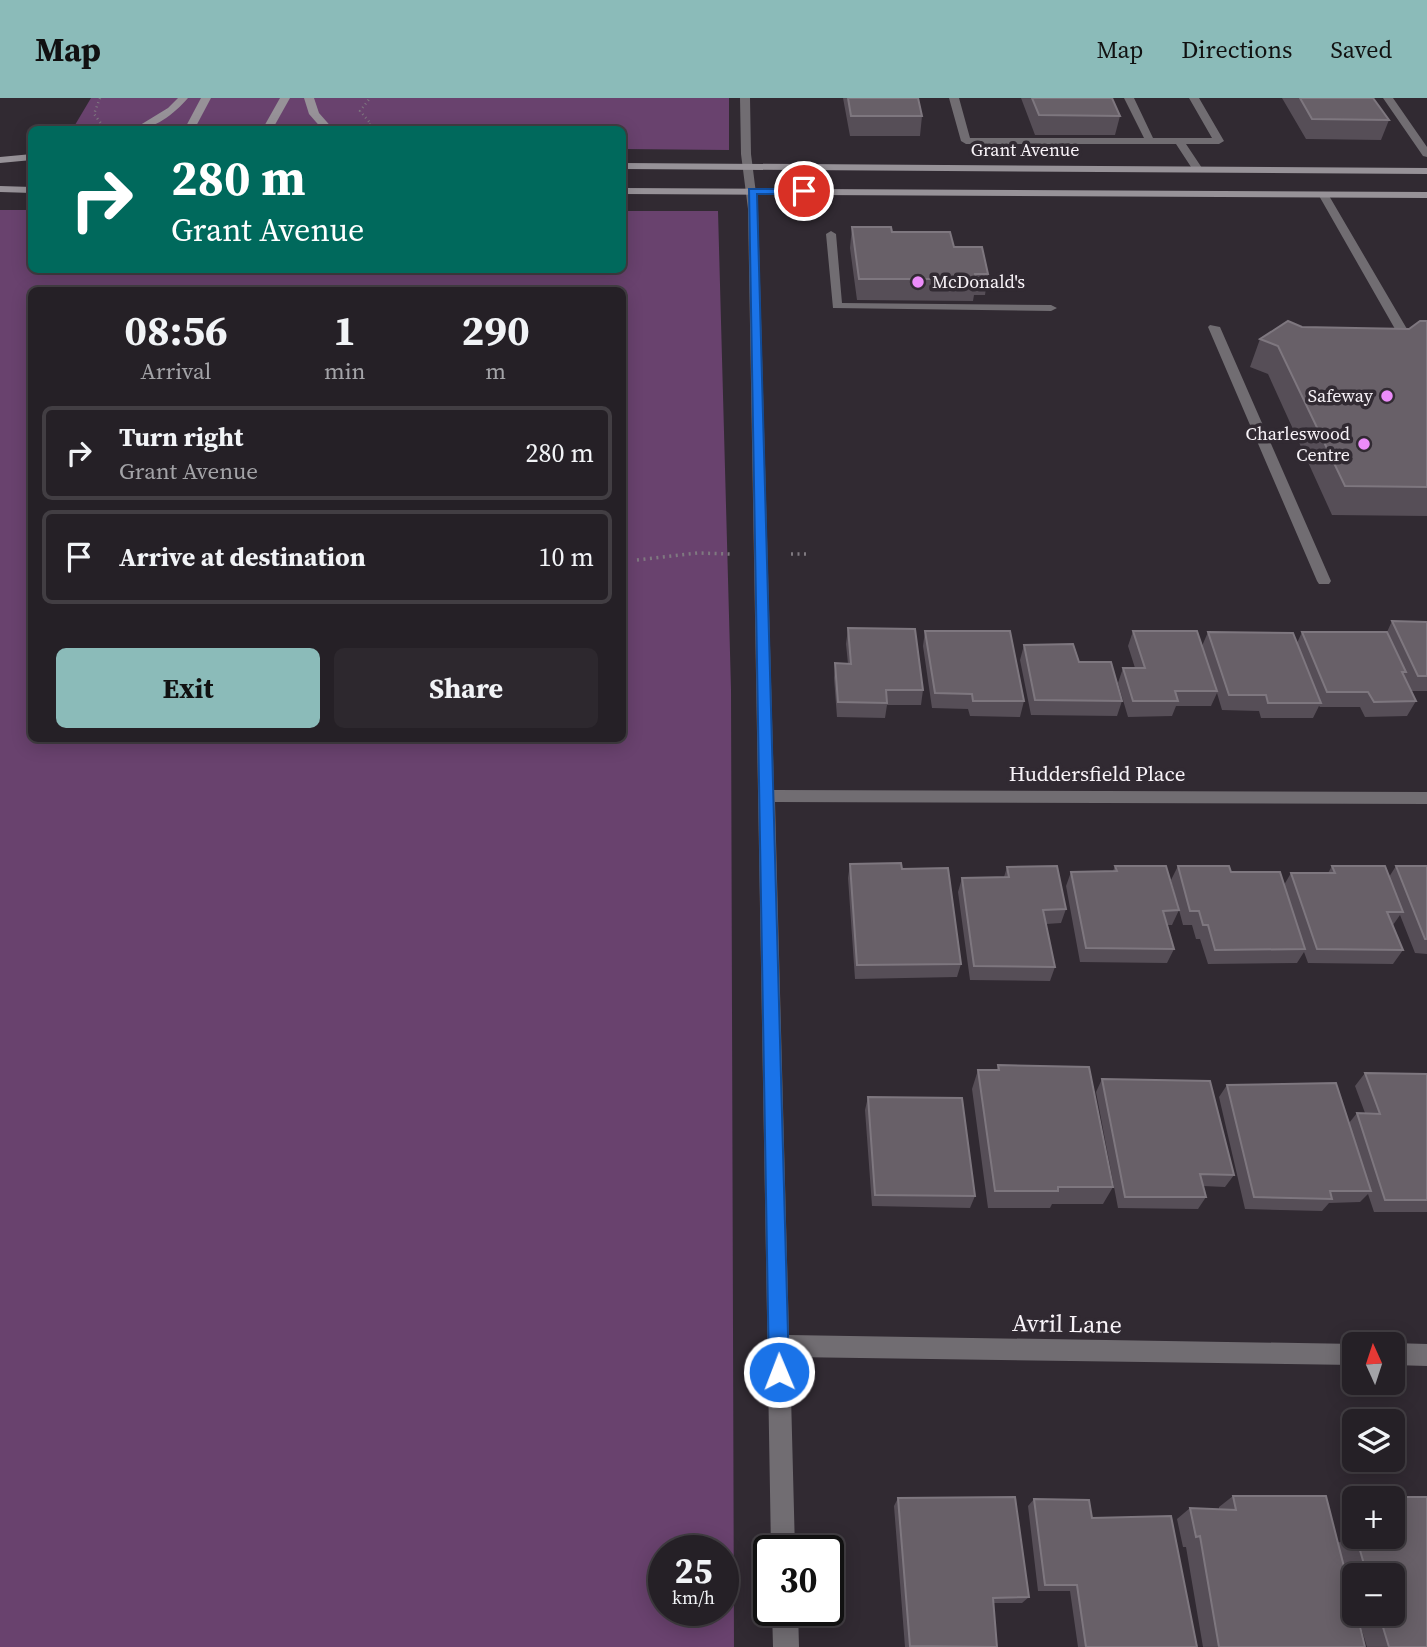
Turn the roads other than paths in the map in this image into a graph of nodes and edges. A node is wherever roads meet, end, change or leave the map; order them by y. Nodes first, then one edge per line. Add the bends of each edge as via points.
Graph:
1 (183, 98) edge
2 (206, 98) edge
3 (285, 98) edge
4 (309, 98) edge
5 (745, 98) edge
6 (954, 98) edge
7 (1129, 98) edge
8 (1194, 98) edge
9 (1388, 98) edge
10 (144, 126) edge
11 (191, 126) edge
12 (269, 126) edge
13 (324, 126) edge
14 (1150, 141) junction
15 (1179, 141) junction
16 (1427, 154) edge
17 (28, 158) edge
18 (0, 162) edge
19 (28, 164) edge
20 (626, 166) edge
21 (747, 166) junction
22 (1197, 168) junction
23 (1427, 171) edge
24 (0, 190) edge
25 (28, 190) edge
26 (626, 191) edge
27 (752, 191) junction
28 (1324, 194) junction
29 (1427, 195) edge
30 (831, 234) dead end
31 (1051, 309) dead end
32 (1214, 327) dead end
33 (1401, 329) edge
34 (1324, 581) dead end
35 (766, 796) junction
36 (1427, 798) edge
37 (779, 1346) junction
38 (1342, 1354) edge
39 (1405, 1354) edge
40 (1427, 1355) edge
41 (783, 1535) edge
42 (785, 1626) edge
43 (786, 1647) edge

1 - 10 main road
2 - 11 main road
3 - 12 main road
4 - 13 main road
5 - 21 street
6 - 14 street via 966,141
7 - 14 street
8 - 15 street via 1219,141
9 - 16 street
14 - 15 street
15 - 22 street
17 - 18 main road
18 - 19 main road
20 - 21 main road, Grant Avenue
21 - 22 main road, Grant Avenue
21 - 27 street
22 - 23 main road, Grant Avenue
24 - 25 main road
26 - 27 main road
27 - 28 main road
27 - 35 street
28 - 29 main road
28 - 33 street
30 - 31 street via 837,306
32 - 34 street
35 - 36 street, Huddersfield Place
35 - 37 street
37 - 38 street, Avril Lane
37 - 41 street
39 - 40 street
42 - 43 street

